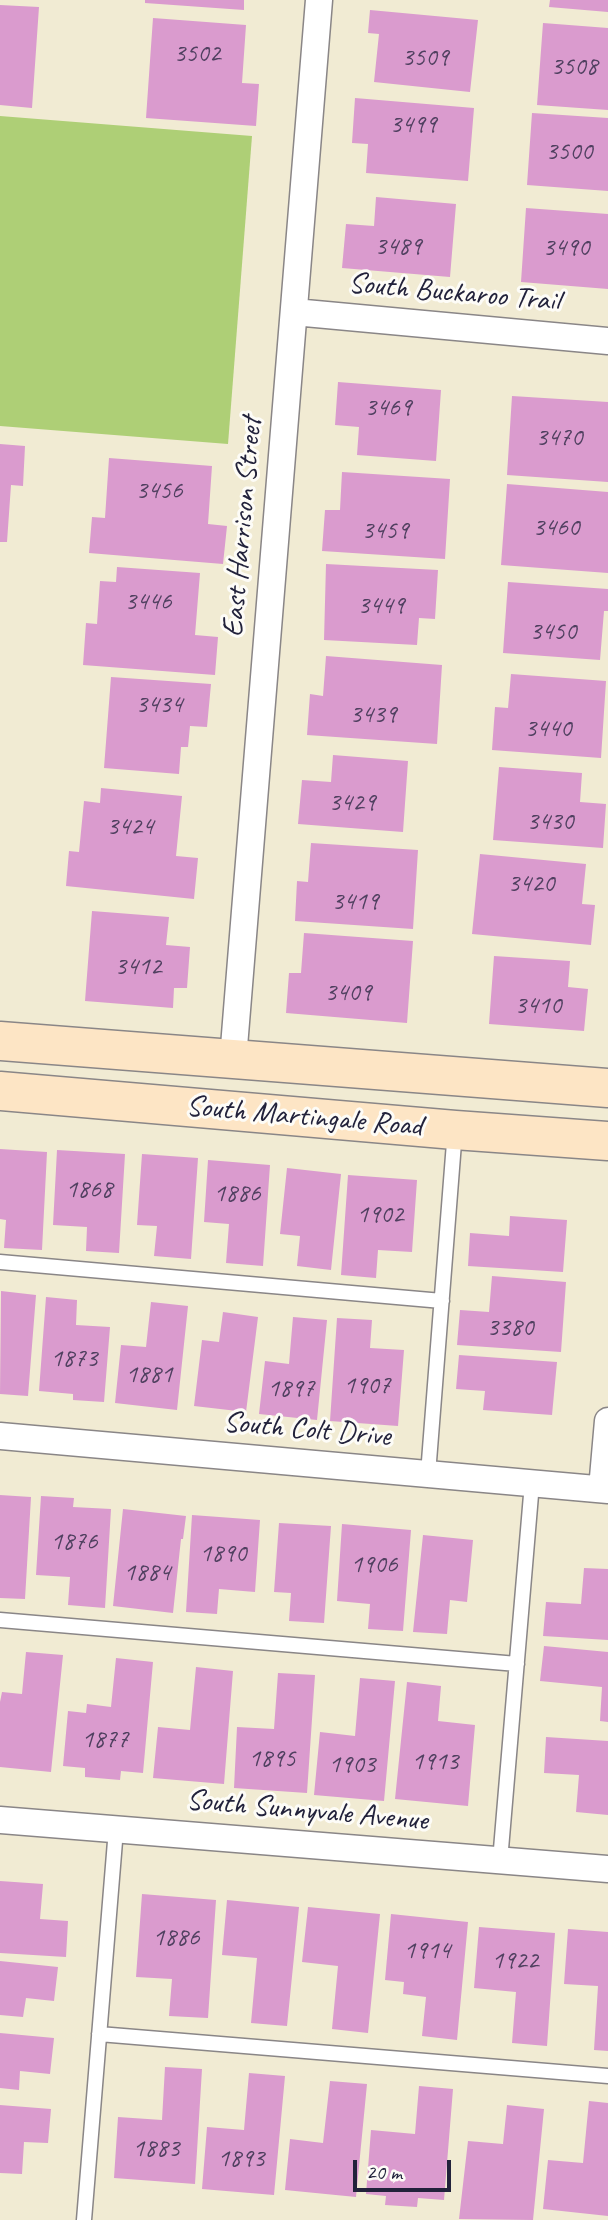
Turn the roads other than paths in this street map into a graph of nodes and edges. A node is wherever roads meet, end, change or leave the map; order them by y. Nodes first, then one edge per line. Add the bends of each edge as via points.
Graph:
1 (319, 0) edge
2 (294, 312) junction
3 (608, 341) edge
4 (0, 1041) edge
5 (233, 1059) junction
6 (608, 1088) edge
7 (0, 1091) edge
8 (455, 1130) junction
9 (608, 1141) edge
10 (0, 1262) edge
11 (442, 1301) junction
12 (608, 1421) edge
13 (0, 1436) edge
14 (428, 1474) junction
15 (532, 1483) junction
16 (605, 1490) edge
17 (0, 1620) edge
18 (517, 1664) junction
19 (0, 1820) edge
20 (116, 1829) junction
21 (500, 1861) junction
22 (608, 1869) edge
23 (99, 2034) junction
24 (608, 2076) edge
25 (84, 2220) edge

1 - 2 street, East Harrison Street
2 - 3 street, South Buckaroo Trail
2 - 5 street, East Harrison Street
4 - 5 street, South Martingale Road
5 - 6 street, South Martingale Road
7 - 8 street, South Martingale Road
8 - 9 street, South Martingale Road
8 - 11 lane
10 - 11 lane
11 - 14 lane
12 - 16 street
13 - 14 street, South Colt Drive
14 - 15 street, South Colt Drive
15 - 16 street, South Colt Drive
15 - 18 lane
17 - 18 lane
18 - 21 lane
19 - 20 street, South Sunnyvale Avenue
20 - 21 street, South Sunnyvale Avenue
20 - 23 lane
21 - 22 street, South Sunnyvale Avenue
23 - 24 lane
23 - 25 lane

